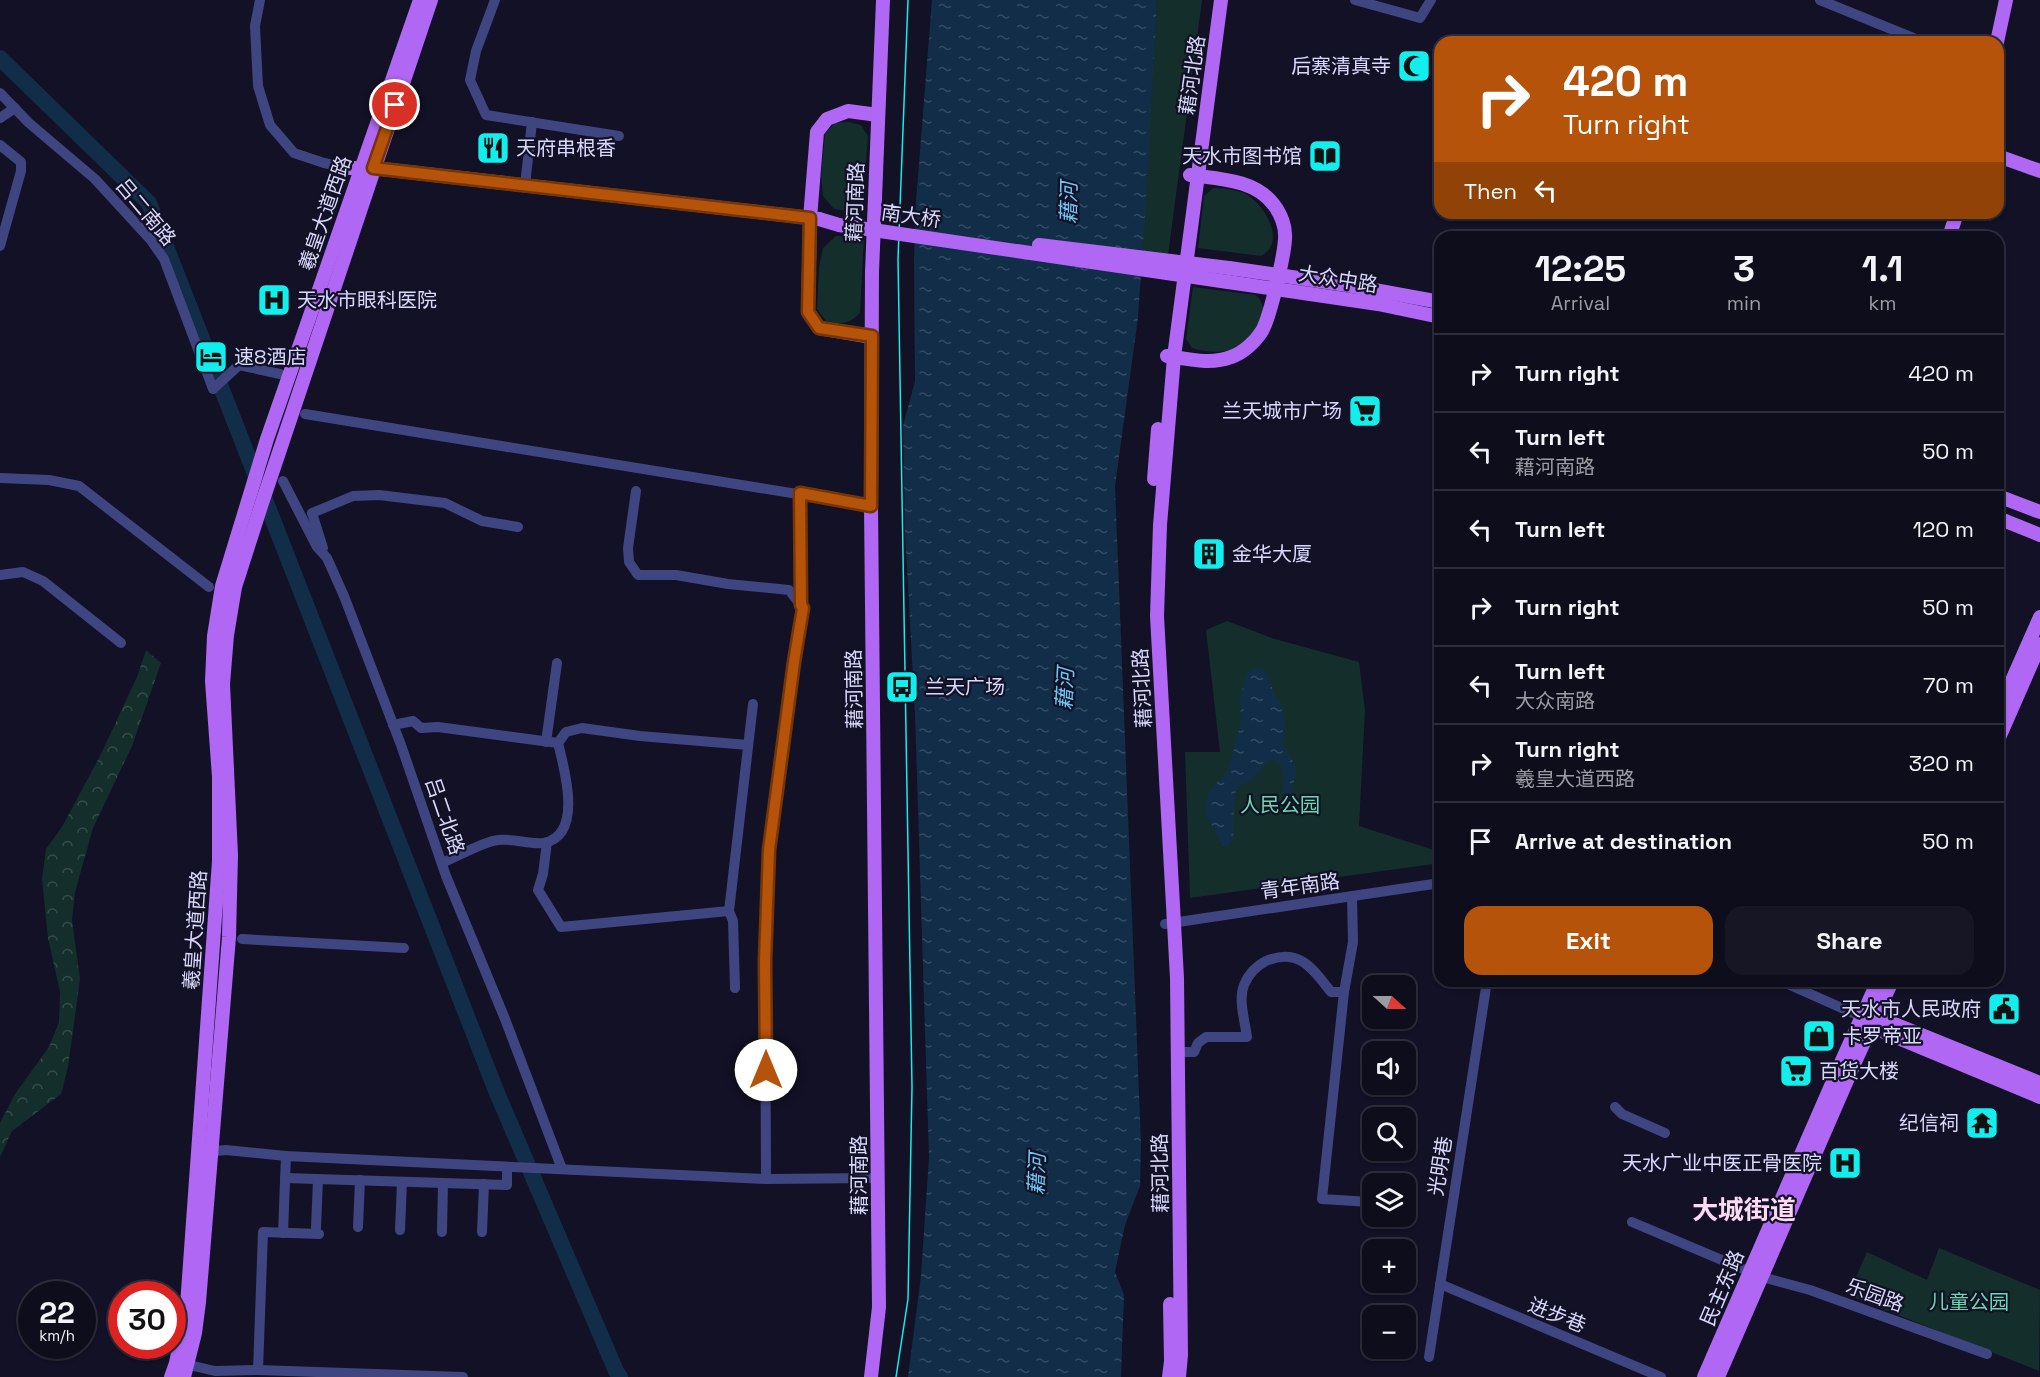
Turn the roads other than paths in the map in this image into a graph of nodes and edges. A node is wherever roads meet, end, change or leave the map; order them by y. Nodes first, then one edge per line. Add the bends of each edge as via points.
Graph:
1 (260, 0) edge
2 (420, 0) edge
3 (431, 0) edge
4 (495, 0) edge
5 (883, 0) edge
6 (1212, 0) edge
7 (1221, 0) edge
8 (1355, 0) edge
9 (1431, 0) edge
10 (1820, 0) edge
11 (2006, 0) edge
12 (1908, 36) edge
13 (1998, 36) edge
14 (0, 93) edge
15 (15, 108) junction
16 (878, 115) junction
17 (0, 118) edge
18 (532, 122) junction
19 (619, 135) dead end
20 (0, 145) edge
21 (2004, 158) edge
22 (361, 168) junction
23 (2040, 171) edge
24 (1194, 175) junction
25 (525, 185) junction
26 (814, 219) junction
27 (0, 246) edge
28 (1278, 274) junction
29 (1229, 275) junction
30 (1274, 289) junction
31 (1434, 301) edge
32 (1434, 316) edge
33 (872, 336) junction
34 (1170, 356) junction
35 (280, 374) dead end
36 (305, 414) dead end
37 (0, 478) edge
38 (283, 481) dead end
39 (636, 491) dead end
40 (800, 493) junction
41 (2004, 498) edge
42 (871, 506) junction
43 (2040, 512) edge
44 (2004, 520) edge
45 (518, 527) dead end
46 (2040, 535) edge
47 (327, 558) junction
48 (0, 575) edge
49 (209, 587) dead end
50 (801, 605) junction
51 (2040, 617) edge
52 (121, 643) dead end
53 (2040, 644) edge
54 (557, 663) dead end
55 (2004, 698) edge
56 (753, 704) dead end
57 (393, 725) junction
58 (2004, 726) edge
59 (552, 742) junction
60 (748, 745) junction
61 (547, 842) junction
62 (442, 862) junction
63 (1434, 884) edge
64 (1352, 896) junction
65 (729, 911) junction
66 (1169, 923) junction
67 (242, 939) dead end
68 (404, 948) dead end
69 (1486, 987) edge
70 (1795, 987) edge
71 (1877, 987) edge
72 (1889, 987) edge
73 (735, 988) dead end
74 (1344, 992) junction
75 (1870, 1020) junction
76 (1178, 1052) junction
77 (2040, 1083) edge
78 (2040, 1097) edge
79 (1615, 1107) dead end
80 (1665, 1133) dead end
81 (205, 1152) junction
82 (286, 1156) junction
83 (513, 1168) junction
84 (558, 1169) junction
85 (285, 1178) junction
86 (878, 1178) junction
87 (318, 1179) junction
88 (766, 1179) junction
89 (360, 1180) junction
90 (402, 1182) junction
91 (443, 1183) junction
92 (484, 1184) junction
93 (1362, 1201) edge
94 (1632, 1222) dead end
95 (358, 1227) dead end
96 (400, 1230) dead end
97 (442, 1232) dead end
98 (482, 1232) dead end
99 (283, 1233) junction
100 (1756, 1275) junction
101 (1440, 1284) junction
102 (1987, 1354) dead end
103 (1429, 1357) dead end
104 (258, 1370) junction
105 (186, 1371) edge
106 (171, 1377) edge
107 (463, 1377) edge
108 (871, 1377) edge
109 (1169, 1377) edge
110 (1179, 1377) edge
111 (1661, 1377) edge
112 (1709, 1377) edge

1 - 22 street via 255,26 258,86 270,125 294,153 324,163
2 - 22 main road, 羲皇大道西路
3 - 22 main road, 羲皇大道西路
4 - 18 street via 470,80 486,115
5 - 16 main road, 藉河南路
6 - 24 main road, 藉河北路
7 - 24 main road, 藉河北路
8 - 9 street via 1420,18
10 - 12 street
11 - 13 main road
14 - 15 street, 吕二南路
15 - 17 street
15 - 35 street, 吕二南路 via 95,179 150,239 164,259 215,386 239,365
16 - 26 main road via 849,111 827,119 818,132
16 - 33 main road, 藉河南路
18 - 19 street
18 - 25 street
20 - 27 street via 21,162
21 - 23 main road
22 - 25 main road, 南大桥
22 - 81 main road, 羲皇大道西路 via 279,452 235,587 227,635 224,684 231,855 229,937
22 - 81 main road, 羲皇大道西路 via 267,439 222,586 214,636 219,861
24 - 28 main road via 1239,182 1258,190 1274,204 1284,223 1285,238
24 - 34 main road, 藉河北路
25 - 26 main road, 南大桥
26 - 29 main road, 南大桥, bridge
26 - 33 main road via 808,312 819,328
28 - 29 main road, 大众中路
28 - 30 main road
28 - 31 main road, 大众中路
29 - 30 main road, 大众中路
30 - 32 main road, 大众中路
30 - 34 main road via 1262,331 1249,347 1211,362
33 - 42 main road, 藉河南路
34 - 66 main road, 藉河北路 via 1157,616
36 - 40 street
37 - 49 street via 79,486
38 - 47 street, 吕二北路 via 317,547
39 - 50 street via 628,548 629,562 639,575 676,575 789,590
40 - 42 street
40 - 50 street
41 - 43 main road
42 - 86 main road, 藉河南路
44 - 46 main road
45 - 47 street via 482,521 445,502 353,496 312,513
47 - 57 street, 吕二北路
48 - 52 street via 23,572 43,581
50 - 88 street via 769,850
51 - 55 main road
53 - 58 main road
54 - 59 street
56 - 60 street
57 - 59 street via 413,721 421,728
57 - 62 street, 吕二北路
59 - 60 street via 566,732 582,728
59 - 61 street via 567,784 567,816 561,832
60 - 65 street
61 - 62 street via 497,839
61 - 65 street via 538,890 561,927
62 - 84 street, 吕二北路
63 - 64 street, 青年南路
64 - 66 street, 青年南路
64 - 74 street via 1353,942
65 - 73 street via 733,921
66 - 76 main road, 藉河北路
66 - 109 main road, 藉河北路
67 - 68 street
69 - 101 street, 光明巷
70 - 75 street
71 - 75 main road
72 - 75 main road
74 - 76 street via 1331,992 1312,968 1297,958 1281,956 1264,962 1253,970 1244,986 1247,1036 1206,1037 1194,1053
74 - 93 street via 1322,1199
75 - 77 main road
75 - 78 main road
75 - 100 main road, 民主东路
76 - 110 main road, 藉河北路
79 - 80 street
81 - 82 street via 226,1150
81 - 105 main road, 羲皇大道西路 via 199,1302
81 - 106 main road, 羲皇大道西路 via 187,1305
82 - 83 street
82 - 85 street
83 - 84 street
83 - 92 street via 507,1185
84 - 88 street
85 - 87 street
85 - 99 street
86 - 88 street
86 - 108 main road, 藉河南路 via 879,1307
87 - 89 street
87 - 99 street via 318,1231
89 - 90 street
89 - 95 street
90 - 91 street
90 - 96 street
91 - 92 street
91 - 97 street
92 - 98 street
94 - 100 street, 乐园路
99 - 104 street via 263,1232
100 - 102 street, 乐园路 via 1810,1290
100 - 112 main road, 民主东路
101 - 103 street, 光明巷
101 - 111 street, 进步巷
104 - 105 street
104 - 107 street

